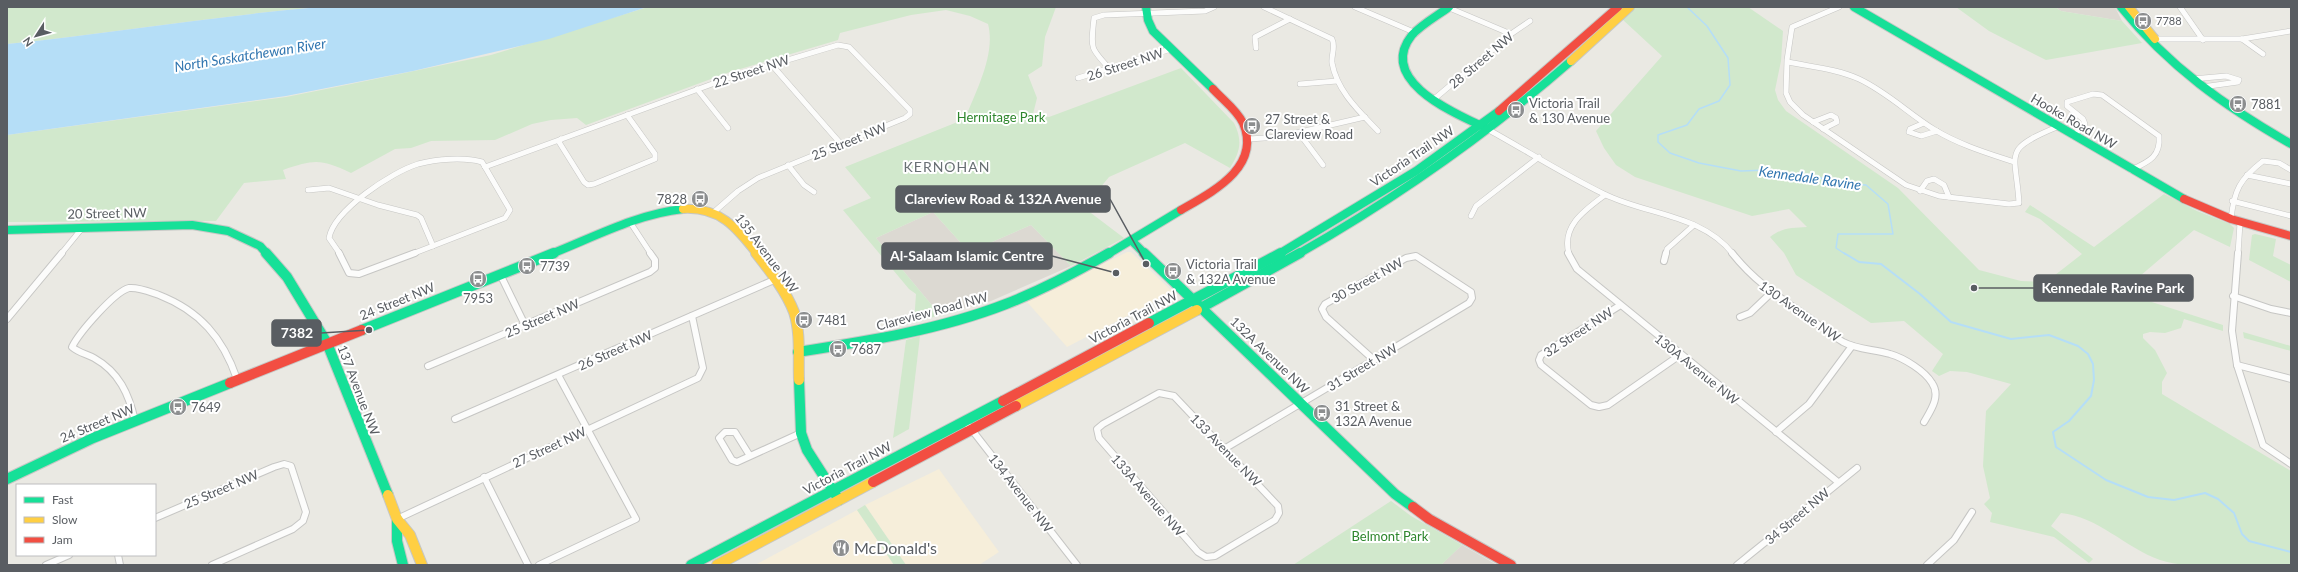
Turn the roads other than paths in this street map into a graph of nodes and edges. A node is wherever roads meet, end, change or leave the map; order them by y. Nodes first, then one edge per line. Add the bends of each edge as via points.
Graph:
1 (1214, 7) edge
2 (1264, 7) edge
3 (1355, 7) edge
4 (1448, 7) edge
5 (1839, 7) edge
6 (1854, 7) edge
7 (2121, 7) edge
8 (2129, 7) edge
9 (2180, 7) edge
10 (1622, 9) edge
11 (1146, 10) edge
12 (1290, 19) junction
13 (1530, 21) dead end
14 (2291, 31) edge
15 (1416, 33) junction
16 (1511, 34) junction
17 (2151, 39) junction
18 (2242, 39) junction
19 (2203, 40) junction
20 (1256, 48) dead end
21 (1171, 49) junction
22 (2263, 54) dead end
23 (1788, 62) junction
24 (771, 64) junction
25 (1110, 69) junction
26 (1078, 78) dead end
27 (1337, 81) junction
28 (2200, 83) junction
29 (1300, 84) dead end
30 (697, 89) junction
31 (1433, 100) junction
32 (627, 114) junction
33 (909, 115) joint
34 (1365, 117) junction
35 (1813, 122) junction
36 (1924, 123) junction
37 (1480, 125) junction
38 (2058, 127) junction
39 (728, 128) dead end
40 (1823, 129) junction
41 (1489, 130) junction
42 (1378, 131) dead end
43 (1937, 131) junction
44 (1299, 132) junction
45 (2073, 136) junction
46 (561, 139) junction
47 (1249, 139) junction
48 (2291, 139) edge
49 (841, 144) junction
50 (2291, 144) edge
51 (1539, 157) junction
52 (2014, 162) junction
53 (788, 165) junction
54 (1323, 165) dead end
55 (485, 166) junction
56 (2131, 170) junction
57 (2291, 170) edge
58 (2247, 175) junction
59 (2291, 184) edge
60 (308, 190) dead end
61 (1920, 191) junction
62 (814, 192) dead end
63 (1605, 194) junction
64 (1948, 197) junction
65 (360, 199) junction
66 (2232, 201) junction
67 (691, 208) joint
68 (714, 212) junction
69 (1471, 216) dead end
70 (2291, 216) edge
71 (2230, 219) junction
72 (630, 222) junction
73 (2240, 223) junction
74 (1694, 225) junction
75 (83, 227) junction
76 (208, 227) joint
77 (7, 230) edge
78 (2291, 236) edge
79 (1132, 241) junction
80 (434, 246) junction
81 (1416, 256) joint
82 (1664, 261) dead end
83 (500, 274) junction
84 (774, 280) junction
85 (1771, 294) junction
86 (2233, 296) junction
87 (1194, 300) junction
88 (1619, 306) junction
89 (1202, 308) junction
90 (2291, 313) edge
91 (692, 316) junction
92 (1740, 317) dead end
93 (7, 319) edge
94 (525, 325) junction
95 (327, 343) junction
96 (1852, 346) junction
97 (798, 352) junction
98 (1680, 355) junction
99 (1374, 360) junction
100 (2237, 365) junction
101 (428, 366) dead end
102 (558, 375) junction
103 (237, 379) junction
104 (2291, 379) edge
105 (1166, 393) joint
106 (1300, 403) junction
107 (455, 419) dead end
108 (135, 421) junction
109 (966, 421) junction
110 (1924, 422) dead end
111 (586, 430) junction
112 (972, 430) junction
113 (1776, 432) junction
114 (801, 433) junction
115 (1224, 449) junction
116 (750, 456) junction
117 (2291, 464) edge
118 (1857, 468) dead end
119 (484, 477) junction
120 (7, 479) edge
121 (1838, 482) junction
122 (833, 490) junction
123 (839, 500) junction
124 (1972, 512) dead end
125 (1280, 513) joint
126 (156, 518) edge
127 (397, 519) junction
128 (67, 556) edge
129 (1075, 564) edge
130 (46, 565) edge
131 (212, 565) edge
132 (403, 565) edge
133 (422, 565) edge
134 (528, 565) edge
135 (539, 565) edge
136 (691, 565) edge
137 (717, 565) edge
138 (1511, 565) edge
139 (1737, 565) edge
140 (1927, 565) edge

1 - 11 street via 1190,13
2 - 12 street
3 - 15 street
4 - 15 street
4 - 16 street
5 - 23 street via 1792,27
6 - 38 street, Hooke Road NW
7 - 17 street
8 - 17 street
9 - 19 street
10 - 37 street, Victoria Trail NW
10 - 41 street, Victoria Trail NW via 1552,79
11 - 21 street via 1153,31
11 - 25 street via 1096,17 1092,21 1091,45
12 - 20 street via 1255,37
12 - 27 street via 1332,40 1332,62
13 - 16 street, 28 Street NW
14 - 18 street
15 - 31 street via 1404,47 1402,65 1412,83
16 - 31 street, 28 Street NW
17 - 19 street
17 - 28 street
18 - 19 street
18 - 22 street
21 - 25 street, 26 Street NW
21 - 47 street via 1235,111 1246,127
23 - 35 street via 1786,94 1798,110
23 - 36 street via 1859,78
24 - 30 street, 22 Street NW
24 - 33 street, 22 Street NW via 843,45 849,47 909,109
24 - 49 street
25 - 26 street, 26 Street NW
27 - 29 street
27 - 34 street
28 - 28 street via 2238,82 2238,80 2226,76
28 - 48 street
28 - 50 street via 2231,109
30 - 32 street, 22 Street NW
30 - 39 street
31 - 37 street
32 - 46 street, 22 Street NW
32 - 46 street via 655,154 655,159 594,184 588,185 584,182 559,142
33 - 49 street, 25 Street NW
34 - 42 street
34 - 44 street
35 - 40 street
35 - 40 street via 1831,115 1836,118 1837,122
36 - 43 street
36 - 43 street via 1910,129 1909,132 1921,136
37 - 41 street
37 - 87 street, Victoria Trail NW via 1336,222
38 - 45 street, Hooke Road NW
38 - 52 street via 2022,144
40 - 61 street via 1902,183
41 - 51 street, 130 Avenue NW
41 - 89 street, Victoria Trail NW via 1438,167 1343,228
43 - 52 street via 1958,143
44 - 47 street
44 - 54 street
45 - 56 street, Hooke Road NW
45 - 56 street via 2085,124 2083,119 2067,106 2067,102 2093,94 2102,95 2159,136 2161,147 2156,157
46 - 55 street, 22 Street NW
47 - 79 street, Clareview Road NW via 1244,161 1228,179
49 - 53 street, 25 Street NW
51 - 63 street, 130 Avenue NW
51 - 69 street via 1476,206
52 - 64 street via 2019,203
53 - 62 street via 804,185
53 - 68 street, 25 Street NW via 744,186
55 - 65 street via 482,162 474,160 416,165
55 - 80 street via 510,210 508,216
56 - 71 street, Hooke Road NW via 2192,203
57 - 58 street via 2279,163 2263,161
58 - 59 street
58 - 66 street via 2236,185
60 - 65 street via 329,188
61 - 64 street
61 - 64 street via 1927,181 1934,179 1944,185
63 - 74 street, 130 Avenue NW
63 - 88 street, 130A Avenue NW via 1570,226 1566,235 1566,248 1572,263 1582,274
65 - 80 street via 419,216
65 - 80 street via 332,224 328,235 350,274 359,274
66 - 70 street
66 - 71 street
67 - 68 street, 135 Avenue NW
67 - 72 street, 24 Street NW via 664,211
68 - 84 street, 135 Avenue NW via 732,223
71 - 73 street, Hooke Road NW
72 - 83 street, 24 Street NW
72 - 94 street, 25 Street NW via 655,260 655,268 647,274
73 - 78 street, Hooke Road NW
73 - 86 street
74 - 82 street via 1667,249
74 - 85 street, 130 Avenue NW via 1721,241
75 - 76 street, 20 Street NW
75 - 77 street, 20 Street NW
75 - 93 street
76 - 95 street, 137 Avenue NW via 241,236 267,252 315,318
79 - 87 street, 132A Avenue NW
79 - 97 street, Clareview Road NW via 1048,286 983,313 912,333
81 - 99 street, 30 Street NW via 1406,258 1328,301 1322,309 1326,318
81 - 99 street, 31 Street NW via 1471,292 1472,298 1469,303
83 - 94 street
83 - 95 street, 24 Street NW
84 - 91 street, 26 Street NW
84 - 97 street, 135 Avenue NW via 794,312
85 - 92 street via 1750,313
85 - 96 street, 130 Avenue NW
86 - 90 street
86 - 100 street via 2232,331
87 - 89 street, 132A Avenue NW
87 - 109 street, Victoria Trail NW
88 - 98 street, 130A Avenue NW
88 - 98 street, 32 Street NW via 1544,353 1539,360 1544,368 1591,405 1599,407 1608,405
89 - 106 street, 132A Avenue NW
89 - 112 street, Victoria Trail NW
91 - 102 street, 26 Street NW
91 - 111 street, 27 Street NW via 703,368 701,375
94 - 101 street, 25 Street NW
95 - 103 street, 24 Street NW
95 - 127 street, 137 Avenue NW
96 - 110 street, 130 Avenue NW via 1895,356 1923,373 1932,382 1936,391 1935,399
96 - 113 street via 1809,406
97 - 114 street, 135 Avenue NW
98 - 113 street, 130A Avenue NW
99 - 106 street, 31 Street NW
100 - 104 street
100 - 117 street via 2263,445
102 - 107 street, 26 Street NW
102 - 111 street
103 - 108 street, 24 Street NW
103 - 108 street via 230,356 221,339 200,318 171,300 138,288 126,289 72,347 103,363 118,376 129,394
105 - 115 street, 133 Avenue NW via 1174,396
105 - 125 street, 133A Avenue NW via 1155,395 1097,429 1101,441 1198,552 1206,557 1220,554 1271,522
106 - 115 street, 31 Street NW
106 - 138 street, 132A Avenue NW via 1403,501 1446,529
108 - 120 street, 24 Street NW via 86,441
109 - 112 street, 134 Avenue NW
109 - 122 street, Victoria Trail NW
111 - 119 street, 27 Street NW
111 - 135 street via 636,519
112 - 123 street, Victoria Trail NW
112 - 129 street, 134 Avenue NW
113 - 121 street, 130A Avenue NW
114 - 116 street
114 - 122 street, 135 Avenue NW via 808,450
115 - 125 street, 133 Avenue NW via 1275,501
116 - 116 street via 738,462 732,460 719,438 725,432 735,432
118 - 121 street, 34 Street NW
119 - 127 street, 27 Street NW
119 - 134 street
121 - 139 street, 34 Street NW
122 - 123 street, 135 Avenue NW
122 - 136 street, Victoria Trail NW
123 - 137 street, Victoria Trail NW
124 - 140 street via 1954,540
126 - 131 street, 25 Street NW via 274,467 288,464 293,468 306,512 303,521 293,529
127 - 132 street, 137 Avenue NW via 397,541
127 - 133 street, 137 Avenue NW via 410,535
128 - 130 street

